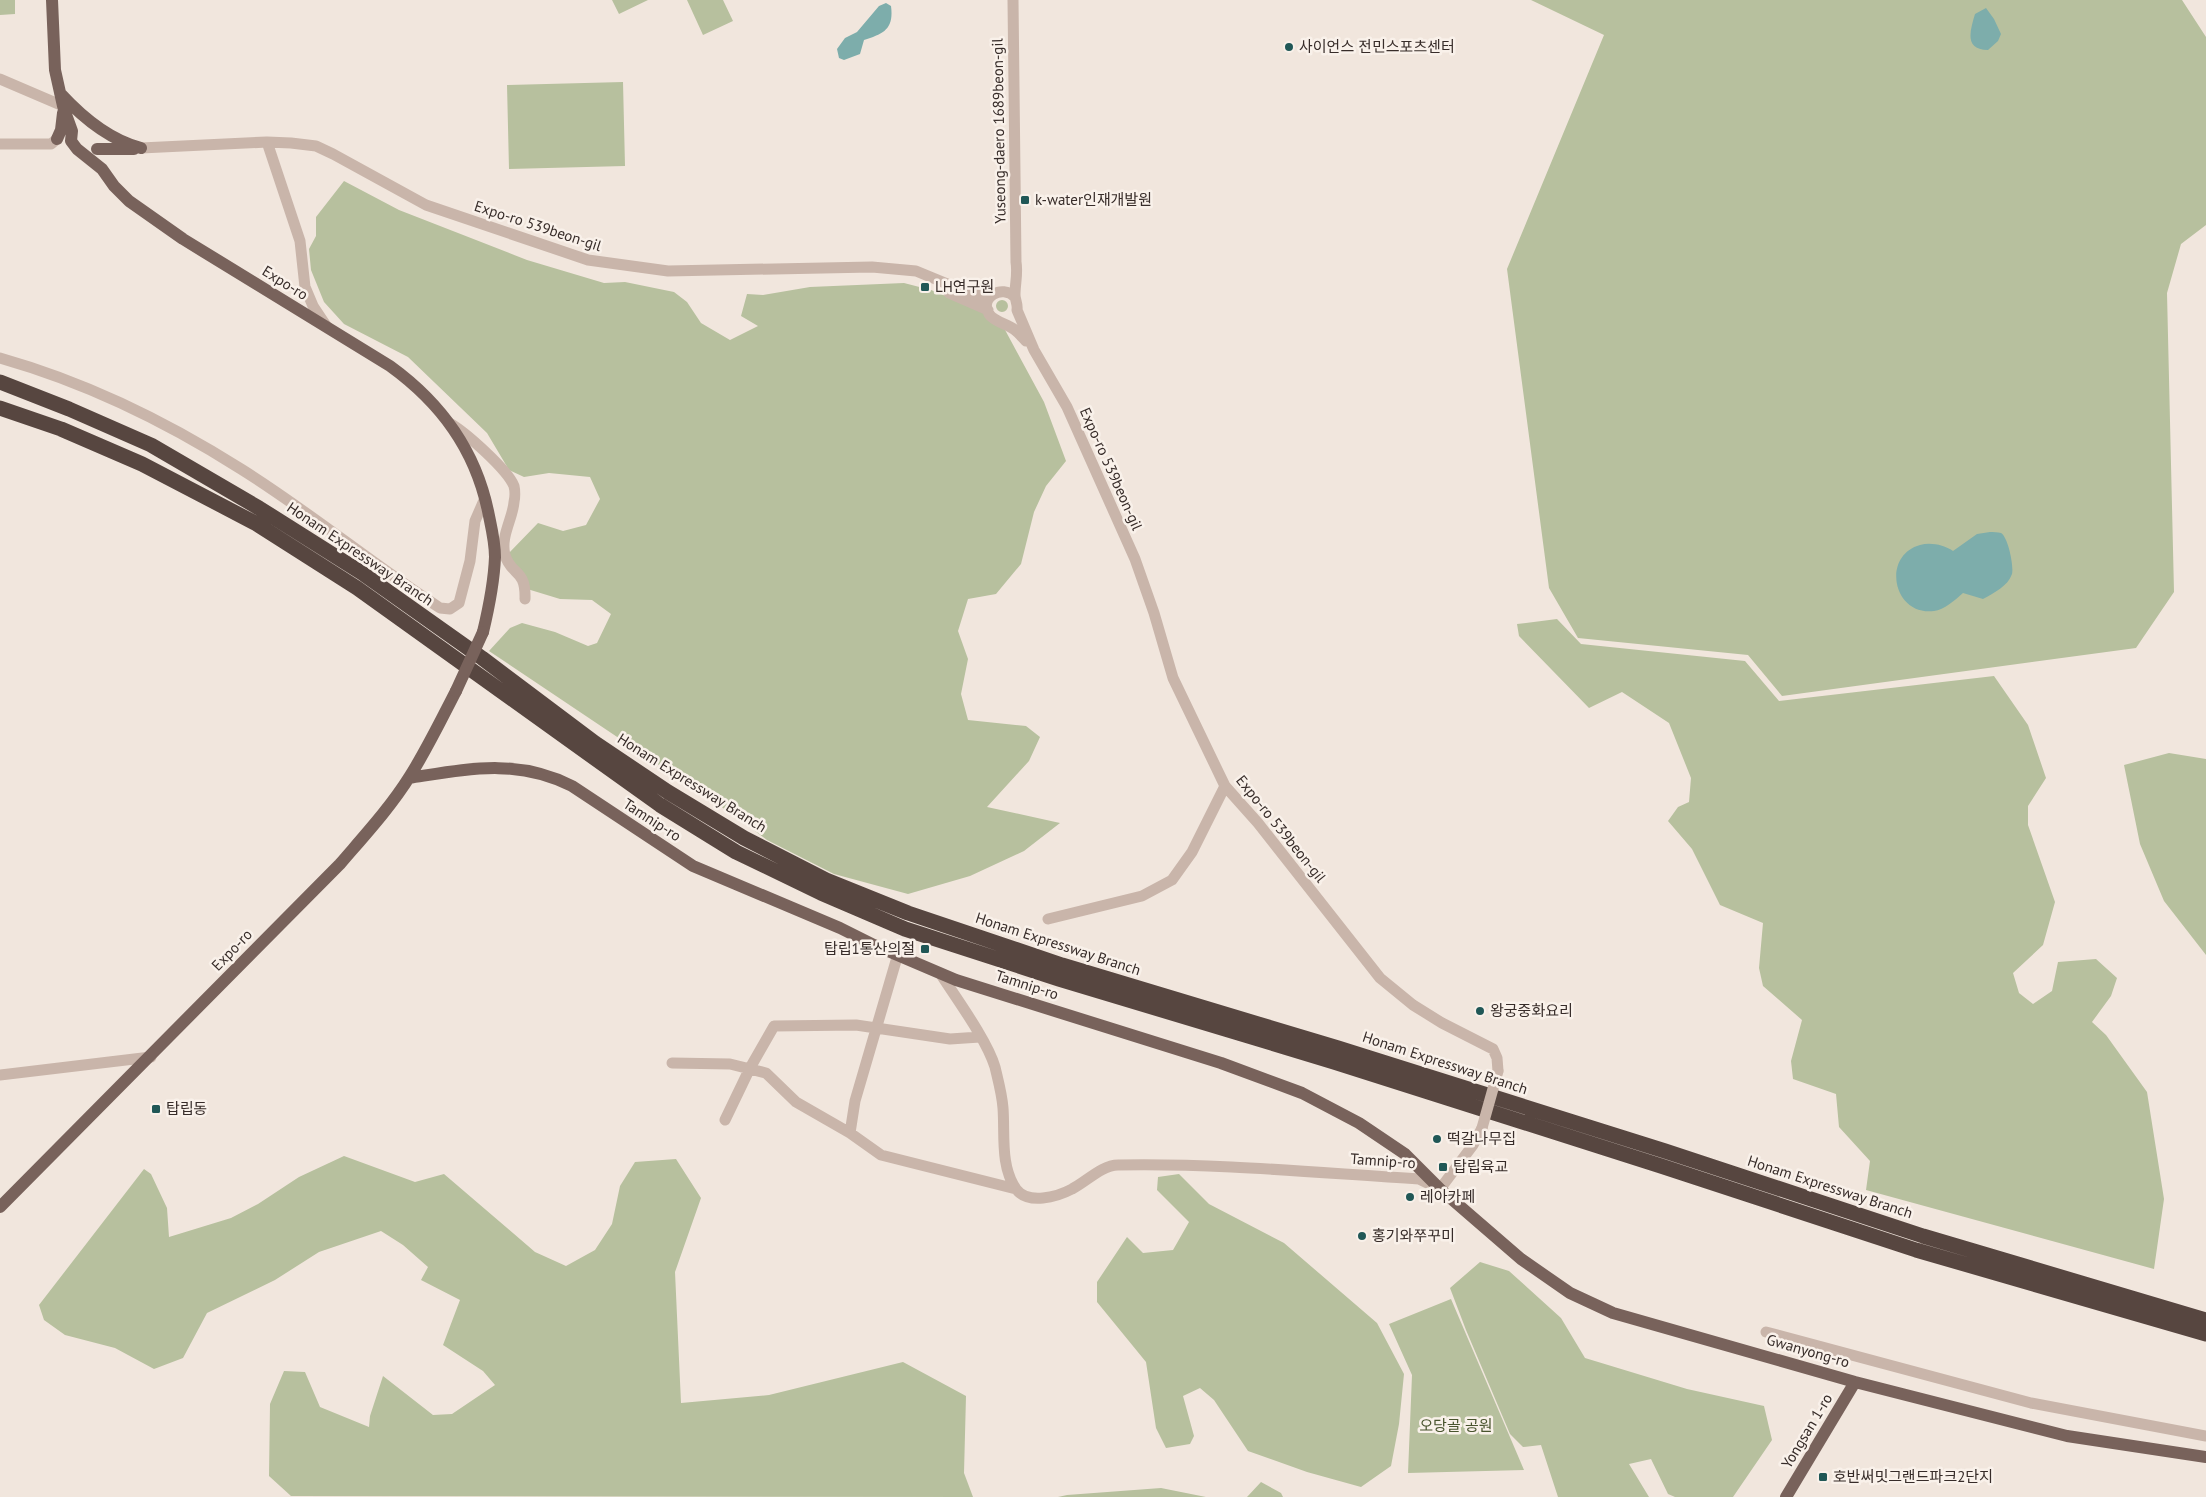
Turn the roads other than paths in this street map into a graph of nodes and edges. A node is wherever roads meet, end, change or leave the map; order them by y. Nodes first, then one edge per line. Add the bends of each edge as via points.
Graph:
1 (52, 0) edge
2 (1013, 0) edge
3 (0, 79) edge
4 (60, 93) junction
5 (63, 106) junction
6 (78, 110) junction
7 (90, 121) junction
8 (101, 130) junction
9 (71, 133) junction
10 (54, 142) junction
11 (267, 142) junction
12 (0, 144) edge
13 (142, 148) junction
14 (96, 149) junction
15 (79, 150) junction
16 (117, 150) junction
17 (102, 167) junction
18 (1016, 262) junction
19 (905, 271) junction
20 (1002, 290) junction
21 (1014, 297) junction
22 (989, 298) junction
23 (988, 310) junction
24 (1017, 310) junction
25 (1001, 321) junction
26 (328, 327) junction
27 (1034, 350) junction
28 (0, 358) edge
29 (0, 382) edge
30 (0, 408) edge
31 (451, 424) junction
32 (485, 498) junction
33 (525, 598) dead end
34 (409, 778) junction
35 (1225, 786) junction
36 (1048, 919) dead end
37 (898, 954) junction
38 (940, 972) junction
39 (876, 1028) junction
40 (980, 1037) junction
41 (151, 1057) junction
42 (672, 1063) dead end
43 (750, 1068) junction
44 (0, 1076) edge
45 (725, 1120) dead end
46 (850, 1132) junction
47 (1016, 1189) junction
48 (1440, 1189) junction
49 (0, 1207) edge
50 (2206, 1320) edge
51 (1766, 1332) dead end
52 (2206, 1334) edge
53 (1856, 1382) junction
54 (2206, 1436) edge
55 (2206, 1457) edge
56 (1786, 1497) edge

1 - 4 main road via 55,70
2 - 18 street, Yuseong-daero 1689beon-gil
3 - 5 street
4 - 5 main road
4 - 6 main road
5 - 6 main road
5 - 9 main road
5 - 10 main road via 61,130
6 - 7 main road
7 - 8 main road
7 - 9 main road via 79,122
8 - 13 main road via 125,144
8 - 14 main road via 102,140
9 - 10 main road
9 - 15 main road via 71,141
10 - 12 street
10 - 15 main road
11 - 13 street, Expo-ro 539beon-gil
11 - 19 street, Expo-ro 539beon-gil via 316,146 426,205 588,260 668,271 872,267
11 - 26 street via 300,242 305,287
13 - 16 main road
14 - 15 main road
14 - 16 main road
14 - 17 main road
15 - 17 main road
16 - 17 main road via 107,156
17 - 26 main road, Expo-ro via 129,201 183,239
18 - 20 street
18 - 21 street, Yuseong-daero 1689beon-gil via 1018,276
19 - 22 street, Expo-ro 539beon-gil via 916,271
19 - 23 street
20 - 21 street
20 - 22 street
21 - 24 street
22 - 23 street
23 - 25 street via 992,317
24 - 25 street via 1011,318
24 - 27 street
25 - 27 street via 1016,330
26 - 31 main road, Expo-ro via 411,382
27 - 35 street, Expo-ro 539beon-gil via 1067,407 1135,559 1174,678
28 - 32 street via 141,412 241,469 440,608 450,609 459,603 470,561 475,521
29 - 50 highway, Honam Expressway Branch via 151,445 259,508 362,573 595,743 668,792 744,838 826,880 908,914 1062,965 1666,1151 1923,1236
30 - 52 highway, Honam Expressway Branch via 61,429 142,464 255,523 357,588 660,805 736,852 905,929 1362,1070 1916,1250
31 - 32 main road, Expo-ro via 466,446
31 - 33 street, Expo-ro via 466,433 514,486 505,554 523,578
32 - 34 main road, Expo-ro, bridge via 495,555 483,632 456,691
34 - 37 main road, Tamnip-ro via 484,767 508,767 552,776 693,866
34 - 41 main road, Expo-ro via 340,864
35 - 36 street via 1192,852 1172,880 1142,896
35 - 48 street, Expo-ro 539beon-gil, bridge via 1380,978 1413,1005 1493,1049 1498,1071 1482,1128
37 - 38 main road, Tamnip-ro
37 - 39 street
38 - 40 street
38 - 48 main road, Tamnip-ro via 956,980 1222,1063 1302,1093 1359,1123 1405,1154
39 - 40 street via 950,1039
39 - 43 street via 856,1025 774,1026
39 - 46 street via 855,1101
40 - 47 street via 994,1066 1003,1107 1004,1153
41 - 44 street
41 - 49 main road, Expo-ro
42 - 43 street, Tamnip-ro via 730,1064
43 - 45 street
43 - 46 street, Tamnip-ro via 766,1073 796,1102
46 - 47 street, Tamnip-ro via 881,1155
47 - 48 street, Tamnip-ro via 1026,1197 1040,1198 1070,1190 1113,1165 1179,1164 1419,1179
48 - 53 main road, Gwanyong-ro via 1521,1259 1570,1293 1612,1312
51 - 54 street via 2031,1403
53 - 55 main road, Gwanyong-ro via 2067,1436
53 - 56 main road, Yongsan 1-ro

